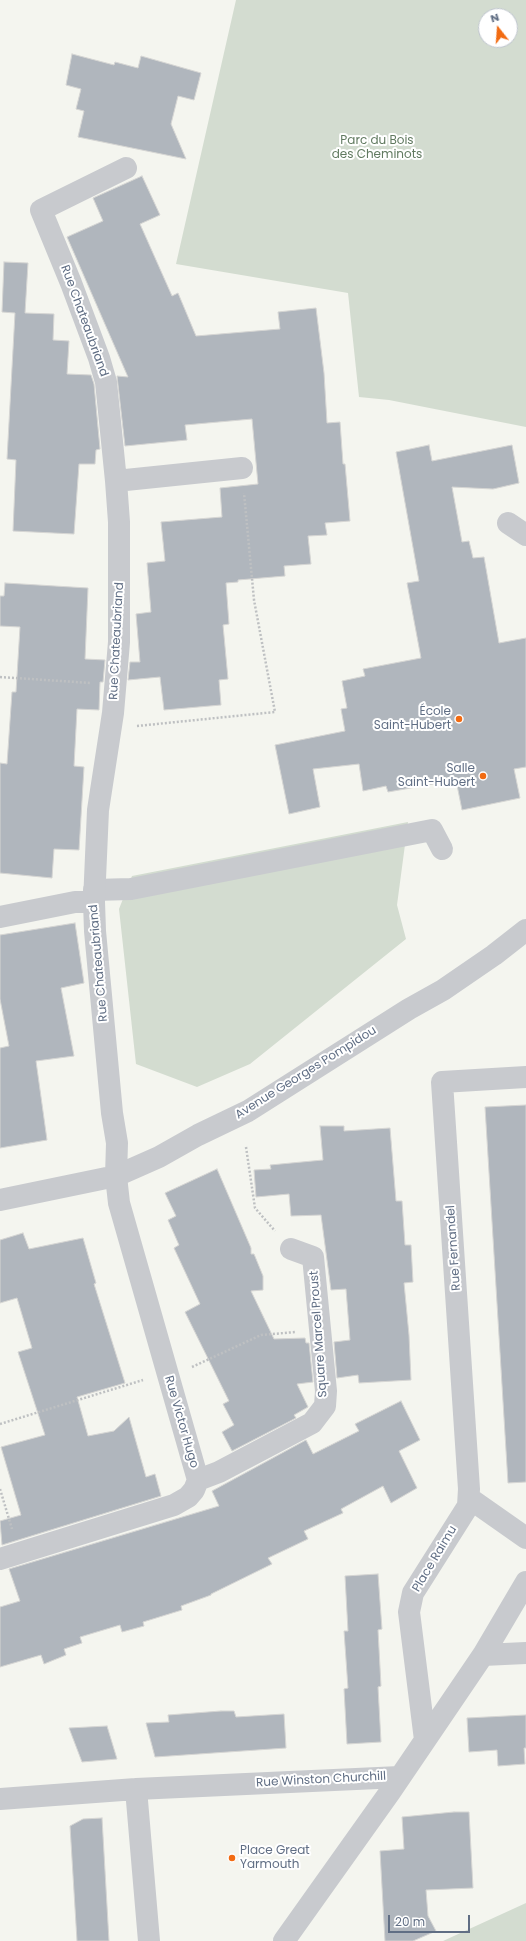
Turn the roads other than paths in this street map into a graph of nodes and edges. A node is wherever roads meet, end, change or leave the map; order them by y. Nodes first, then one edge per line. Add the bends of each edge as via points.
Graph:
1 (126, 168) dead end
2 (242, 468) road end
3 (116, 481) junction
4 (508, 523) dead end
5 (526, 535) edge
6 (442, 849) dead end
7 (94, 896) junction
8 (0, 916) edge
9 (526, 930) edge
10 (526, 1077) edge
11 (116, 1176) junction
12 (0, 1200) edge
13 (292, 1250) road end
14 (198, 1480) junction
15 (468, 1498) junction
16 (526, 1538) edge
17 (9, 1556) edge
18 (526, 1582) edge
19 (526, 1653) edge
20 (483, 1655) junction
21 (425, 1740) junction
22 (400, 1776) junction
23 (136, 1790) junction
24 (0, 1799) edge
25 (149, 1941) edge
26 (284, 1941) edge

1 - 3 street, Rue Chateaubriand via 41,210 71,283 106,382
2 - 3 street
3 - 7 street, Rue Chateaubriand via 120,600 116,684 98,810
4 - 5 street
6 - 7 street via 432,830
7 - 8 street
7 - 11 street, Rue Chateaubriand via 95,931 117,1143
9 - 11 street, Avenue Georges Pompidou via 443,990 408,1009 248,1111
10 - 15 street, Rue Fernandel via 442,1082
11 - 12 street, Avenue Georges Pompidou
11 - 14 street, Rue Victor Hugo via 118,1203
13 - 14 street, Square Marcel Proust via 313,1257 326,1391 325,1406 312,1423 219,1472
14 - 17 street, Rue Victor Hugo via 188,1497 174,1504
15 - 16 street
15 - 21 street, Place Raimu via 468,1506 413,1593 409,1612
18 - 20 street
19 - 20 street
20 - 21 street
21 - 22 street
22 - 23 street, Rue Winston Churchill
22 - 26 street, Rue Winston Churchill
23 - 24 street, Rue Winston Churchill
23 - 25 street

